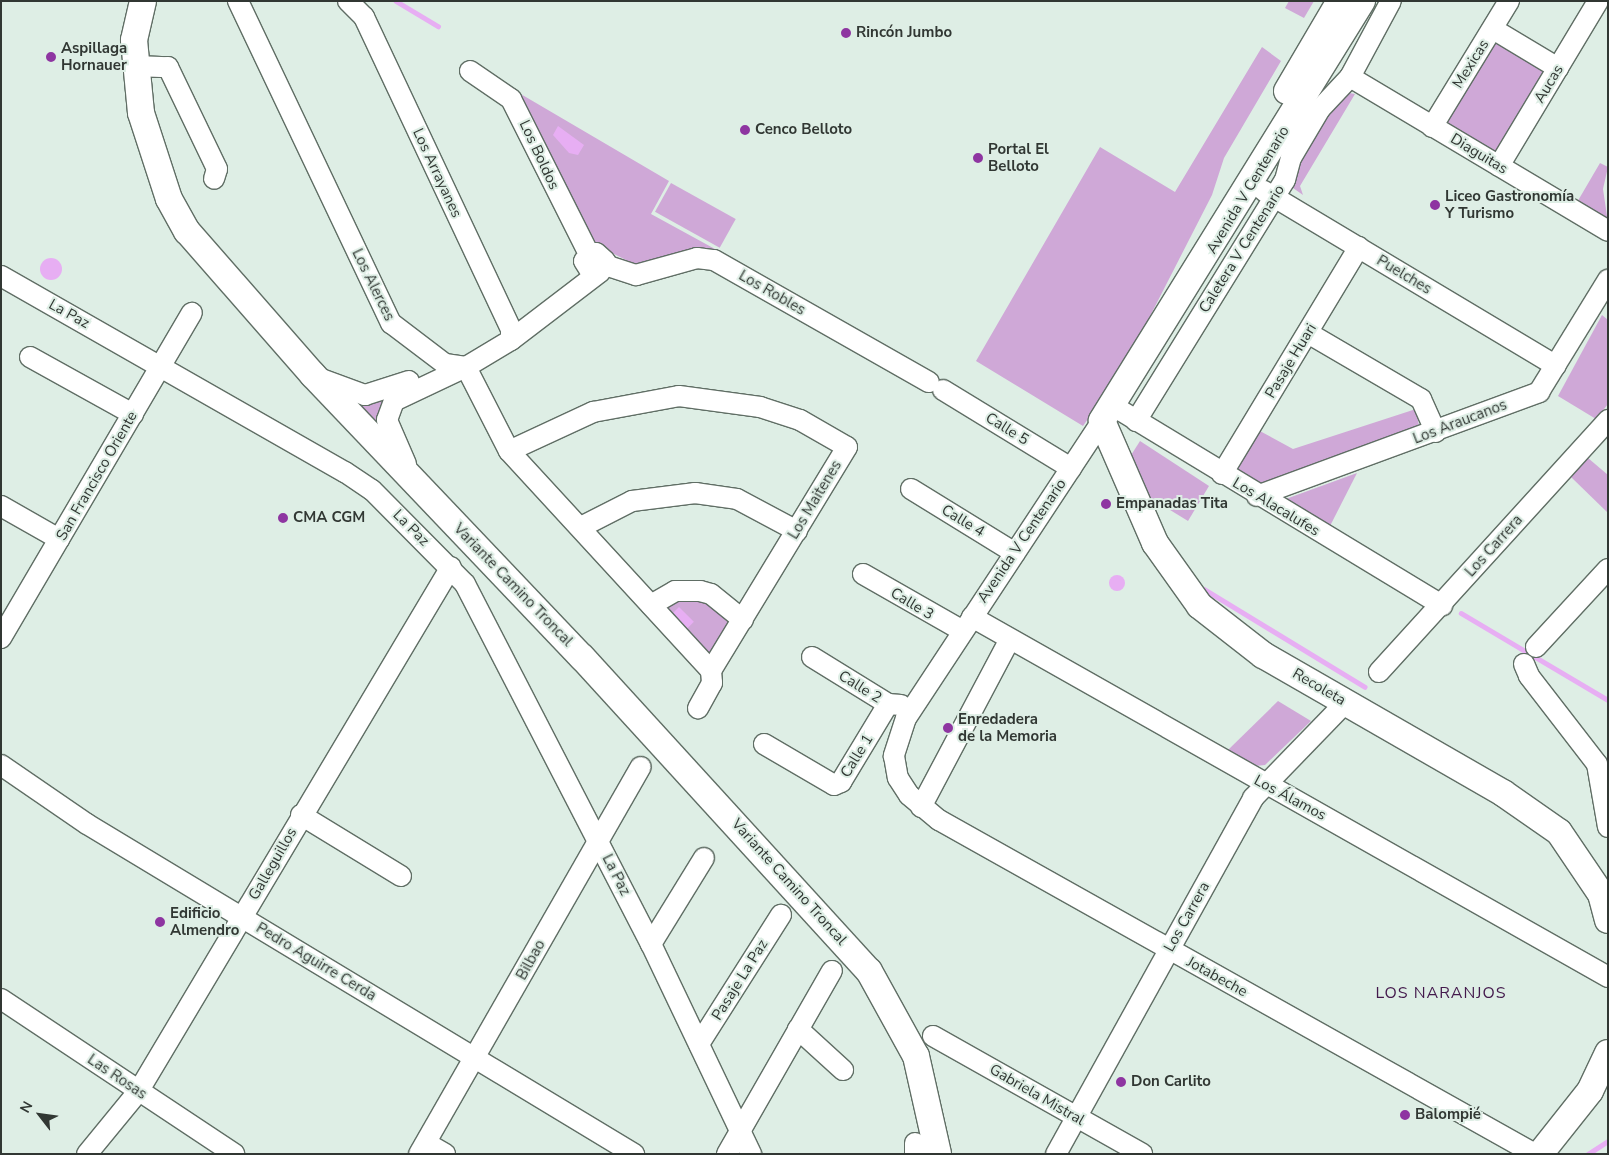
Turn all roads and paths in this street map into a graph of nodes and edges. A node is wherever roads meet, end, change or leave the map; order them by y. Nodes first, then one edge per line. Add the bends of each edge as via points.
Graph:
1 (135, 1) edge
2 (143, 1) edge
3 (238, 1) edge
4 (1340, 1) edge
5 (1362, 1) edge
6 (1391, 1) edge
7 (1509, 1) edge
8 (1598, 1) edge
9 (353, 4) edge
10 (1493, 29) junction
11 (134, 40) junction
12 (134, 66) junction
13 (1558, 68) junction
14 (470, 71) dead end
15 (1350, 77) junction
16 (1432, 127) junction
17 (1499, 166) junction
18 (214, 179) dead end
19 (1252, 184) junction
20 (1274, 197) junction
21 (1608, 231) edge
22 (1359, 248) junction
23 (593, 265) junction
24 (1, 276) edge
25 (1608, 280) edge
26 (1602, 303) edge
27 (192, 313) dead end
28 (1308, 333) junction
29 (511, 335) junction
30 (30, 356) dead end
31 (445, 364) junction
32 (161, 365) junction
33 (1556, 366) junction
34 (466, 367) junction
35 (313, 375) junction
36 (1131, 376) junction
37 (936, 386) joint
38 (397, 392) junction
39 (1107, 413) junction
40 (133, 414) junction
41 (1608, 420) edge
42 (1136, 421) junction
43 (1436, 432) junction
44 (509, 452) junction
45 (1071, 468) junction
46 (1222, 474) junction
47 (418, 485) junction
48 (911, 489) dead end
49 (1257, 496) junction
50 (1, 506) edge
51 (581, 527) junction
52 (797, 531) junction
53 (59, 539) junction
54 (1015, 553) junction
55 (451, 567) junction
56 (1608, 569) edge
57 (863, 574) dead end
58 (651, 605) junction
59 (1442, 605) junction
60 (743, 620) junction
61 (968, 624) junction
62 (1, 638) edge
63 (1010, 638) junction
64 (1536, 647) dead end
65 (812, 657) dead end
66 (1524, 664) dead end
67 (711, 671) junction
68 (1379, 672) dead end
69 (1346, 702) junction
70 (888, 704) junction
71 (913, 706) junction
72 (698, 708) dead end
73 (764, 744) dead end
74 (1, 766) edge
75 (641, 767) dead end
76 (1264, 785) junction
77 (921, 807) junction
78 (301, 815) junction
79 (1608, 827) edge
80 (598, 840) junction
81 (704, 858) dead end
82 (401, 876) dead end
83 (1604, 888) edge
84 (781, 915) dead end
85 (241, 918) junction
86 (1608, 920) edge
87 (651, 944) junction
88 (1169, 950) junction
89 (832, 971) dead end
90 (1608, 977) edge
91 (1, 999) edge
92 (798, 1029) junction
93 (933, 1036) dead end
94 (699, 1044) junction
95 (1608, 1053) edge
96 (476, 1056) junction
97 (843, 1070) dead end
98 (138, 1092) junction
99 (1076, 1118) junction
100 (742, 1128) junction
101 (423, 1148) edge
102 (87, 1154) edge
103 (234, 1154) edge
104 (445, 1154) edge
105 (634, 1154) edge
106 (727, 1154) edge
107 (751, 1154) edge
108 (938, 1154) edge
109 (1056, 1154) edge
110 (1142, 1154) edge
111 (1535, 1154) edge
112 (1540, 1154) edge

1 - 11 main road
2 - 11 main road, Variante Camino Troncal
3 - 31 street, Los Alerces via 391,323
4 - 36 main road, Avenida V Centenario via 1192,255
5 - 19 main road, Avenida V Centenario
6 - 15 street, Caletera V Centenario
7 - 10 street, Mexicas
8 - 13 street, Aucas
9 - 29 street, Los Arrayanes
10 - 13 street
10 - 16 street, Mexicas
11 - 12 main road, Variante Camino Troncal
12 - 18 street via 168,67 217,169
12 - 35 main road, Variante Camino Troncal via 152,155 182,223 229,283
13 - 17 street, Aucas
14 - 23 street, Los Boldos via 511,99
15 - 16 street, Diaguitas
15 - 20 street, Caletera V Centenario via 1320,109
16 - 17 street, Diaguitas
17 - 21 street, Diaguitas
19 - 20 street, Puelches
19 - 36 main road, Avenida V Centenario
20 - 22 street, Puelches
20 - 42 street, Caletera V Centenario
22 - 28 street, Pasaje Huari
22 - 33 street, Puelches
23 - 29 street
23 - 37 street, Los Robles via 636,275 697,258 714,260
24 - 32 street, La Paz
25 - 26 street, Los Araucanos
26 - 33 street, Los Araucanos
27 - 32 street, San Francisco Oriente
28 - 43 street via 1421,399
28 - 46 street, Pasaje Huari
29 - 31 street
29 - 34 street
30 - 40 street
31 - 34 street, Los Alerces
31 - 38 street
32 - 40 street, San Francisco Oriente
32 - 55 street, La Paz via 372,490
33 - 43 street, Los Araucanos via 1539,392
34 - 38 street
34 - 44 street
35 - 38 street via 365,395
35 - 47 main road, Variante Camino Troncal
36 - 39 main road, Avenida V Centenario
37 - 45 street, Calle 5
38 - 47 street via 387,420
39 - 42 street, Los Alacalufes
39 - 45 street, Avenida V Centenario
39 - 69 main road, Recoleta via 1155,544 1200,606 1249,646
40 - 53 street, San Francisco Oriente
41 - 59 street, Los Carrera
42 - 46 street, Los Alacalufes
43 - 49 street, Los Araucanos
44 - 51 street
44 - 52 street, Los Maitenes via 593,412 635,401 688,396 760,407 800,420 847,447
45 - 54 street, Avenida V Centenario
46 - 49 street, Los Alacalufes
47 - 108 main road, Variante Camino Troncal via 589,664 869,972 916,1056
48 - 54 street, Calle 4
49 - 59 street, Los Alacalufes
50 - 53 street
51 - 52 street via 632,501 695,493 737,499
51 - 58 street
52 - 60 street, Los Maitenes
53 - 62 street, San Francisco Oriente
54 - 61 street, Avenida V Centenario
55 - 78 street, Galleguillos
55 - 80 street, La Paz via 465,584
56 - 64 street
57 - 61 street, Calle 3
58 - 60 street via 675,591 700,591 711,594
58 - 67 street
59 - 68 street, Los Carrera
60 - 67 street, Los Maitenes
61 - 63 street, Los Álamos
61 - 71 street, Avenida V Centenario
63 - 76 street, Los Álamos
63 - 77 street
65 - 70 street, Calle 2
66 - 79 street via 1529,676 1597,764
67 - 72 street, Los Maitenes via 712,683
69 - 76 street, Los Carrera
69 - 83 main road, Recoleta via 1502,794 1559,832
70 - 71 street, Calle 2
70 - 73 street, Calle 1 via 841,782 834,785
71 - 77 street, Jotabeche via 894,756 898,778
74 - 85 street, Pedro Aguirre Cerda
75 - 80 street, Bilbao
76 - 88 street, Los Carrera via 1252,798
76 - 90 street, Los Álamos
77 - 88 street, Jotabeche
78 - 82 street
78 - 85 street, Galleguillos
80 - 87 street, La Paz
80 - 96 street, Bilbao
81 - 87 street
83 - 86 main road, Recoleta
84 - 94 street, Pasaje La Paz
85 - 96 street, Pedro Aguirre Cerda
85 - 98 street, Galleguillos
87 - 94 street, La Paz
88 - 99 street, Los Carrera
88 - 111 street, Jotabeche
89 - 92 street
91 - 98 street, Las Rosas
92 - 97 street
92 - 100 street
93 - 99 street, Gabriela Mistral
94 - 100 street, La Paz
95 - 112 main road via 1590,1091
96 - 101 street, Bilbao
96 - 105 street, Pedro Aguirre Cerda
98 - 102 street, Galleguillos
98 - 103 street, Las Rosas
99 - 109 street, Los Carrera
99 - 110 street, Gabriela Mistral
100 - 106 street
100 - 107 street, La Paz
101 - 104 street

